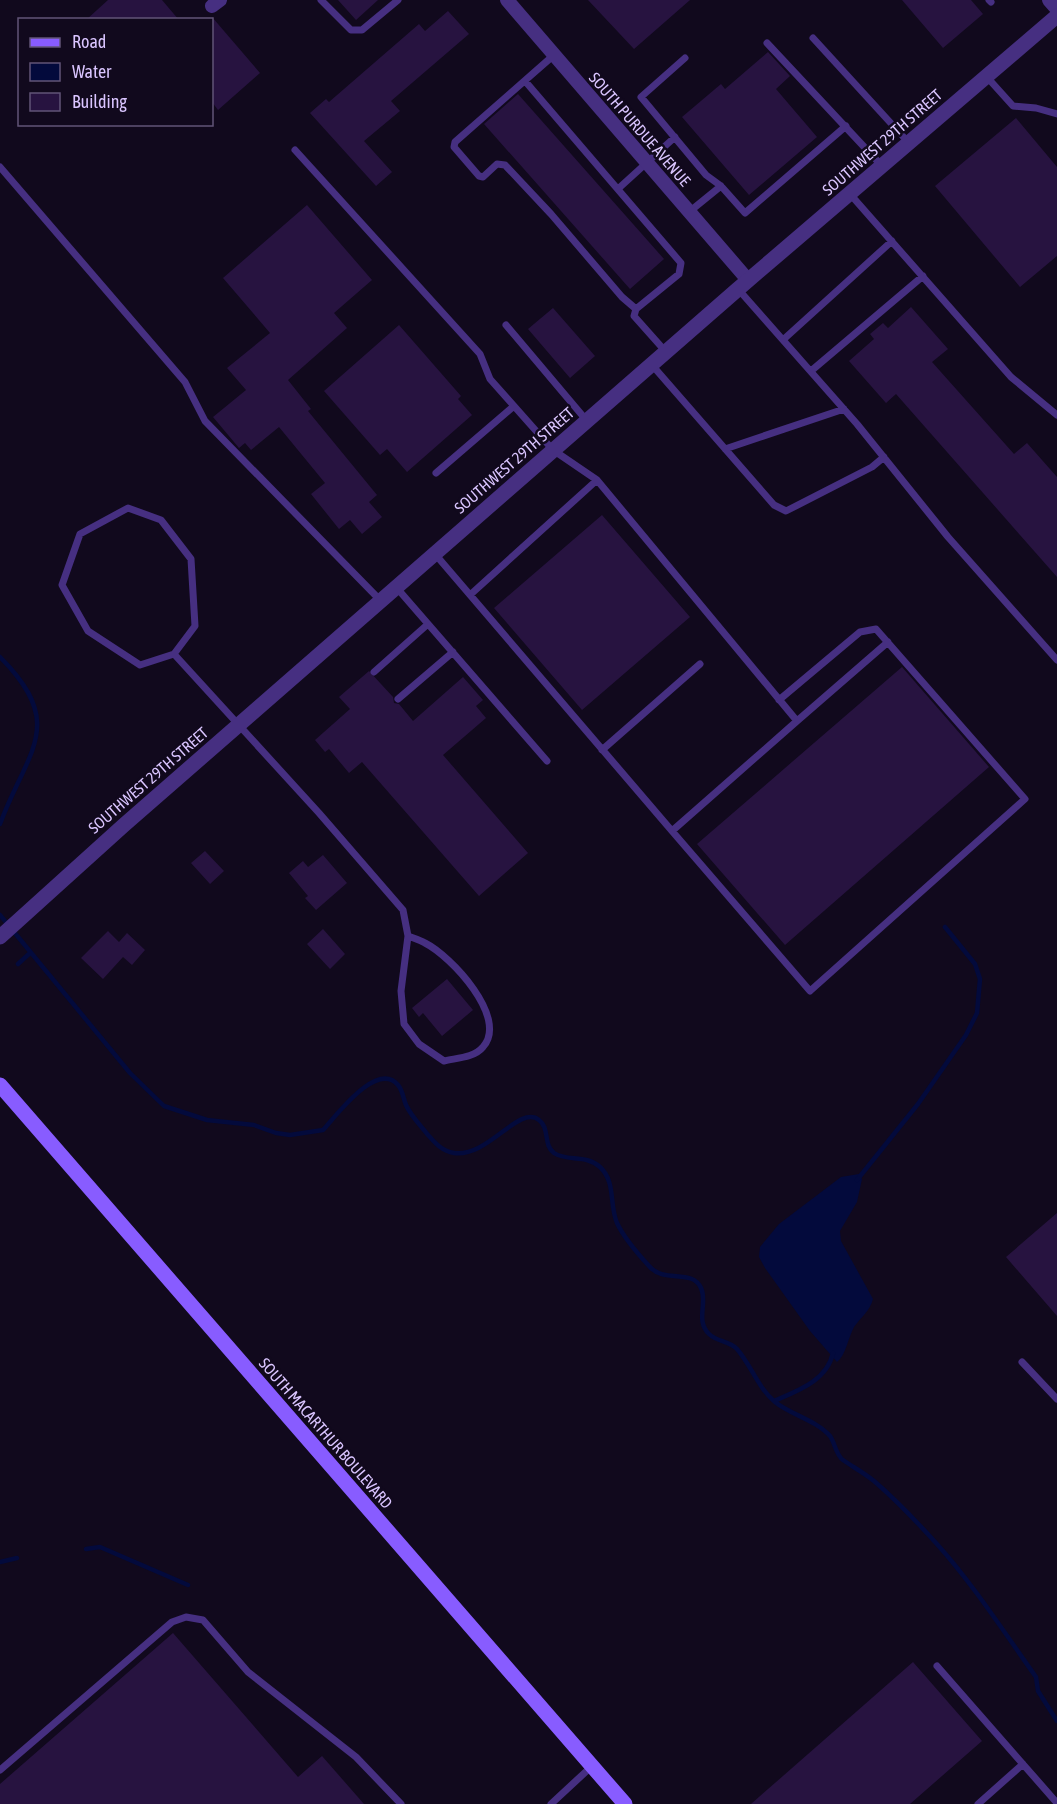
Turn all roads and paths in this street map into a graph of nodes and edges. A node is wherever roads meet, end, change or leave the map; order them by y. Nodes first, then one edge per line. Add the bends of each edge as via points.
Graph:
1 (321, 0) edge
2 (398, 0) edge
3 (507, 0) edge
4 (1049, 0) edge
5 (1057, 9) edge
6 (1057, 16) edge
7 (813, 38) dead end
8 (767, 43) dead end
9 (554, 55) junction
10 (685, 58) dead end
11 (987, 76) junction
12 (525, 81) junction
13 (1057, 114) edge
14 (846, 126) junction
15 (675, 137) junction
16 (909, 143) junction
17 (295, 150) dead end
18 (647, 162) junction
19 (882, 166) junction
20 (0, 167) edge
21 (720, 186) junction
22 (619, 188) junction
23 (850, 193) junction
24 (690, 212) junction
25 (892, 241) junction
26 (922, 276) junction
27 (743, 285) junction
28 (636, 309) junction
29 (506, 325) dead end
30 (784, 339) junction
31 (666, 352) junction
32 (652, 365) junction
33 (811, 371) junction
34 (514, 406) junction
35 (844, 409) junction
36 (1057, 415) edge
37 (587, 421) junction
38 (725, 449) junction
39 (553, 450) junction
40 (884, 457) junction
41 (436, 473) dead end
42 (597, 480) junction
43 (435, 554) junction
44 (396, 587) junction
45 (470, 595) junction
46 (381, 601) junction
47 (428, 624) junction
48 (888, 642) junction
49 (453, 652) junction
50 (174, 654) junction
51 (1057, 660) edge
52 (700, 664) dead end
53 (374, 672) dead end
54 (398, 699) dead end
55 (779, 700) junction
56 (796, 721) junction
57 (239, 724) junction
58 (602, 750) junction
59 (547, 761) dead end
60 (672, 831) junction
61 (0, 936) edge
62 (408, 936) junction
63 (0, 1085) edge
64 (1022, 1362) dead end
65 (1057, 1399) edge
66 (937, 1666) dead end
67 (1023, 1764) junction
68 (592, 1766) junction
69 (0, 1770) edge
70 (1057, 1803) edge
71 (401, 1804) edge
72 (551, 1804) edge
73 (625, 1804) edge
74 (978, 1804) edge

1 - 2 lane via 351,30 362,30
3 - 9 street, SOUTH PURDUE AVENUE
4 - 5 street
6 - 11 street, SOUTHWEST 29TH STREET
7 - 16 lane
8 - 14 lane
9 - 12 lane
9 - 18 street, SOUTH PURDUE AVENUE
10 - 15 lane via 641,97
11 - 13 lane via 1012,106
11 - 16 street, SOUTHWEST 29TH STREET
12 - 22 lane
12 - 28 lane via 454,147 479,176 483,177 497,164 505,165
14 - 19 lane
14 - 21 lane via 745,213
15 - 18 lane
15 - 21 lane
16 - 19 street, SOUTHWEST 29TH STREET
17 - 34 lane via 480,354 490,379
18 - 22 lane
18 - 24 street, SOUTH PURDUE AVENUE
19 - 23 street, SOUTHWEST 29TH STREET
20 - 46 lane via 185,382 205,421
21 - 24 lane
22 - 28 lane via 681,263 679,274
23 - 25 lane
23 - 27 street, SOUTHWEST 29TH STREET
24 - 27 street, SOUTH PURDUE AVENUE
25 - 26 lane
25 - 30 lane
26 - 33 lane
26 - 36 lane via 1011,378
27 - 30 lane
27 - 31 street, SOUTHWEST 29TH STREET
28 - 31 lane via 634,316
29 - 37 lane
30 - 33 lane
31 - 32 street, SOUTHWEST 29TH STREET
32 - 37 street, SOUTHWEST 29TH STREET
32 - 38 lane
33 - 35 lane
34 - 39 lane
34 - 41 lane
35 - 38 lane
35 - 40 lane
37 - 39 street, SOUTHWEST 29TH STREET
38 - 40 lane via 774,505 786,511
39 - 42 lane
39 - 43 street, SOUTHWEST 29TH STREET
40 - 51 lane via 948,537
42 - 45 lane
42 - 55 lane
43 - 44 street, SOUTHWEST 29TH STREET
43 - 45 lane
44 - 46 street, SOUTHWEST 29TH STREET
44 - 47 lane
45 - 58 lane
46 - 57 street, SOUTHWEST 29TH STREET
47 - 49 lane
47 - 53 lane
48 - 55 lane via 876,629 860,632
48 - 56 lane
48 - 60 lane via 1025,799 810,991
49 - 54 lane
49 - 59 lane
50 - 50 lane via 140,665 88,631 62,585 80,534 128,508 161,520 191,559 195,626
50 - 57 lane
52 - 58 lane
55 - 56 lane
56 - 60 lane
57 - 61 street, SOUTHWEST 29TH STREET
57 - 62 lane via 403,910
58 - 60 lane
62 - 62 lane via 401,991 404,1024 419,1044 444,1061 470,1056 483,1047 491,1030 487,1010 442,956 426,943
63 - 68 main road, SOUTH MACARTHUR BOULEVARD
64 - 65 lane
66 - 67 lane
67 - 70 lane
67 - 74 lane
68 - 72 lane
68 - 73 main road, SOUTH MACARTHUR BOULEVARD
69 - 71 lane via 172,1622 186,1617 203,1620 248,1672 356,1757

